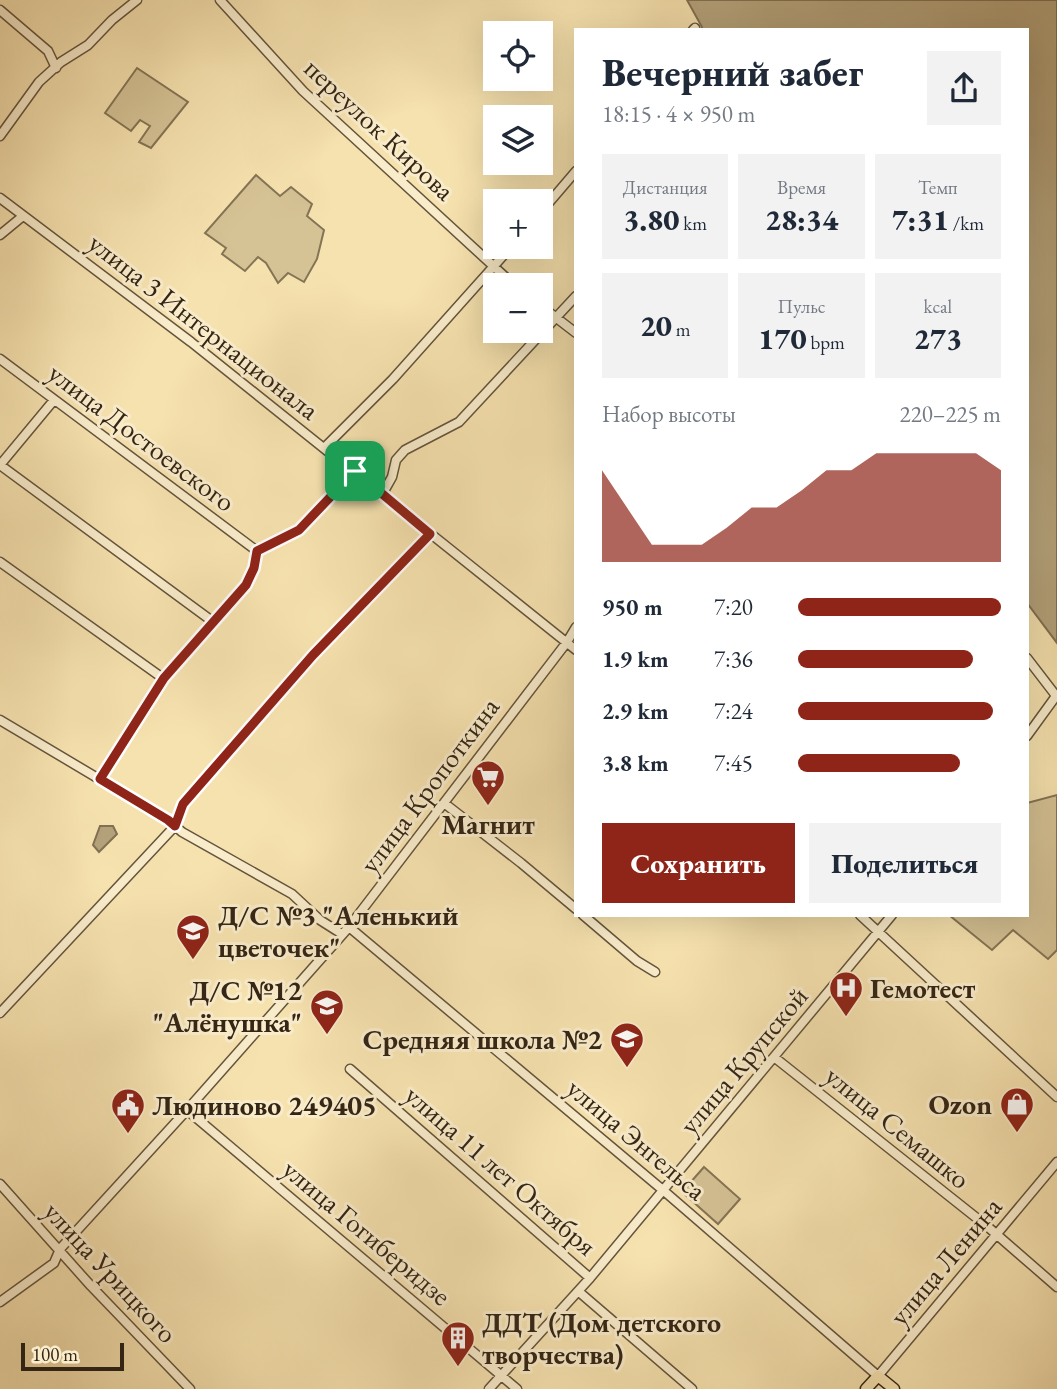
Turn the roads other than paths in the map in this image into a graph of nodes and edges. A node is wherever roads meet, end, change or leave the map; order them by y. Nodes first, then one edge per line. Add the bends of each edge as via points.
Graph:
1 (137, 0) edge
2 (220, 0) edge
3 (0, 10) edge
4 (56, 68) junction
5 (0, 135) edge
6 (574, 173) edge
7 (0, 198) edge
8 (553, 198) edge
9 (23, 216) junction
10 (0, 235) edge
11 (500, 259) edge
12 (494, 266) junction
13 (499, 273) edge
14 (574, 298) edge
15 (553, 316) edge
16 (556, 318) junction
17 (574, 332) edge
18 (0, 359) edge
19 (54, 400) junction
20 (324, 448) junction
21 (0, 465) edge
22 (355, 471) junction
23 (383, 493) junction
24 (430, 534) junction
25 (257, 551) junction
26 (0, 562) edge
27 (212, 621) junction
28 (574, 630) edge
29 (567, 642) junction
30 (574, 648) edge
31 (1029, 662) edge
32 (164, 678) junction
33 (1057, 697) edge
34 (0, 720) edge
35 (1029, 733) edge
36 (100, 779) junction
37 (443, 803) junction
38 (175, 826) junction
39 (574, 907) edge
40 (585, 917) edge
41 (862, 917) edge
42 (891, 917) edge
43 (349, 926) junction
44 (879, 933) junction
45 (342, 934) junction
46 (655, 972) dead end
47 (0, 1013) edge
48 (774, 1057) junction
49 (349, 1069) dead end
50 (1057, 1097) edge
51 (187, 1110) junction
52 (1057, 1162) edge
53 (0, 1184) edge
54 (664, 1191) junction
55 (997, 1235) junction
56 (60, 1249) junction
57 (590, 1278) junction
58 (1057, 1287) edge
59 (578, 1291) junction
60 (0, 1302) edge
61 (500, 1376) junction
62 (878, 1376) junction
63 (190, 1389) edge
64 (489, 1389) edge
65 (517, 1389) edge
66 (692, 1389) edge
67 (866, 1389) edge
68 (894, 1389) edge

1 - 4 street
2 - 12 street, переулок Кирова via 303,91
3 - 4 street via 48,51
4 - 5 street via 25,98
6 - 8 street
7 - 9 street, улица 3 Интернационала
9 - 10 street
9 - 20 street, улица 3 Интернационала
11 - 12 street
12 - 13 street, переулок Кирова
12 - 20 street via 385,388
14 - 16 street
15 - 16 street
16 - 17 street
16 - 23 street via 459,422 405,450
18 - 19 street, улица Достоевского
19 - 21 street
19 - 25 street, улица Достоевского
20 - 22 street, улица 3 Интернационала
21 - 27 street
22 - 23 street, улица 3 Интернационала
22 - 25 street via 299,530
23 - 24 street, улица 3 Интернационала
24 - 29 street, улица 3 Интернационала
24 - 38 street via 270,704 183,804
25 - 27 street via 246,585
26 - 32 street
27 - 32 street
28 - 29 street, улица Кропоткина
29 - 30 street, улица 3 Интернационала
29 - 37 street, улица Кропоткина
31 - 33 street
32 - 36 street
33 - 35 street
34 - 36 street
36 - 38 street
37 - 39 street
37 - 43 street, улица Кропоткина
38 - 45 street via 292,894
38 - 47 street
40 - 46 street
41 - 44 street
42 - 44 street, улица Крупской
43 - 45 street, улица Кропоткина
43 - 54 street, улица Энгельса
44 - 48 street, улица Крупской
44 - 50 street
45 - 51 street, улица Кропоткина
48 - 54 street, улица Крупской
48 - 55 street, улица Семашко
49 - 57 street, улица 11 лет Октября
51 - 56 street, улица Кропоткина
51 - 61 street, улица Гогиберидзе
52 - 55 street, улица Ленина
53 - 56 street, улица Урицкого
54 - 57 street, улица Крупской
54 - 62 street, улица Энгельса
55 - 58 street, улица Семашко
55 - 62 street, улица Ленина
56 - 60 street, улица Кропоткина via 54,1263
56 - 63 street, улица Урицкого
57 - 59 street, улица Крупской
59 - 61 street, улица Крупской
59 - 66 street, улица 11 лет Октября
61 - 64 street, улица Крупской
61 - 65 street, улица Гогиберидзе
62 - 67 main road, улица Ленина
62 - 68 main road, улица Энгельса

